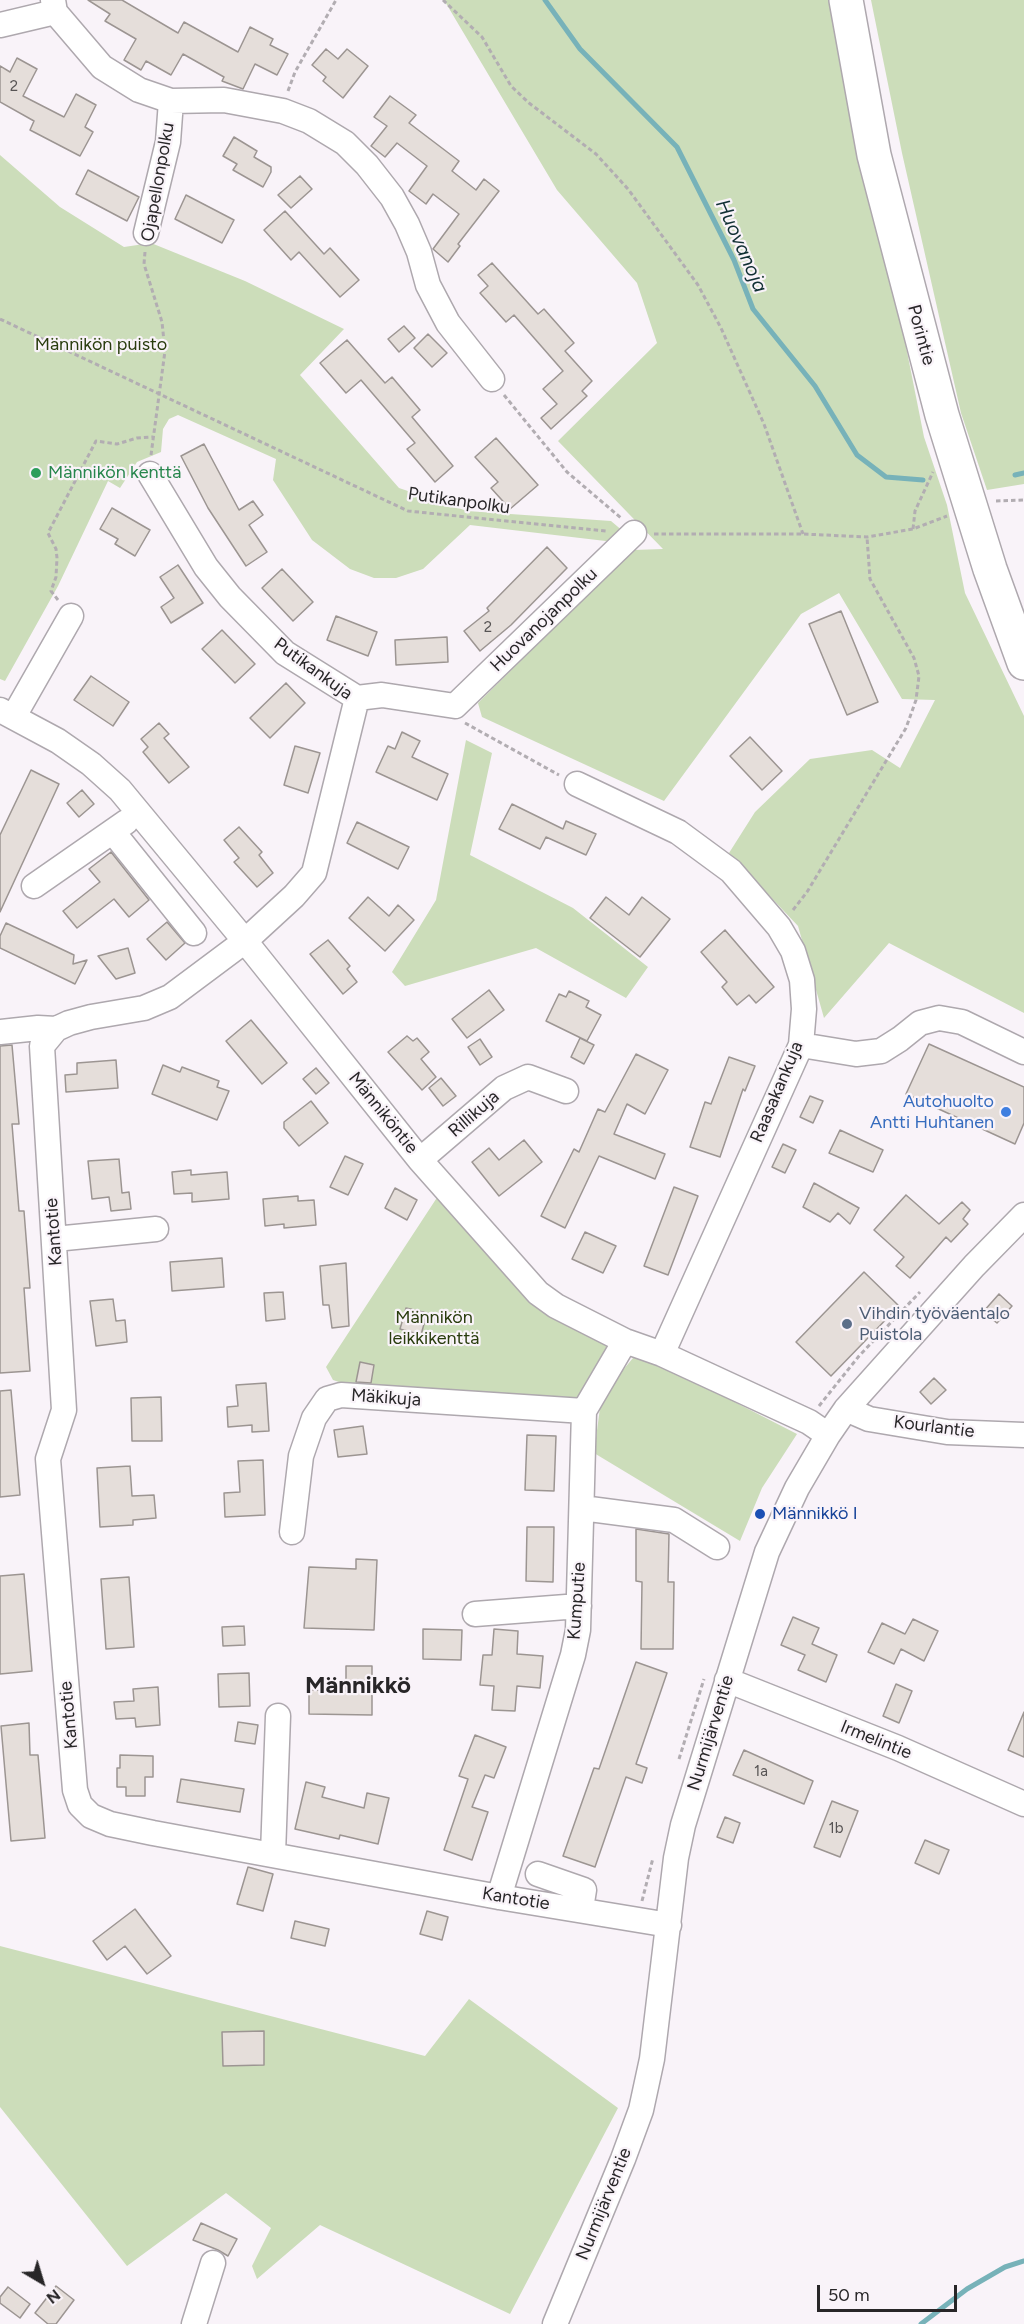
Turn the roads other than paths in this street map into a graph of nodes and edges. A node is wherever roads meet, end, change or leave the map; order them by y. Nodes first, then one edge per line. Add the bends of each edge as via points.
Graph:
1 (846, 0) edge
2 (54, 6) edge
3 (0, 26) edge
4 (171, 101) junction
5 (146, 233) road end
6 (492, 379) road end
7 (150, 474) road end
8 (634, 534) road end
9 (70, 616) road end
10 (1024, 663) edge
11 (357, 698) junction
12 (7, 713) edge
13 (577, 784) road end
14 (139, 813) junction
15 (112, 832) junction
16 (34, 886) dead end
17 (194, 933) dead end
18 (245, 941) junction
19 (56, 1029) junction
20 (0, 1032) edge
21 (801, 1045) junction
22 (1024, 1052) edge
23 (566, 1091) dead end
24 (420, 1160) junction
25 (1024, 1215) edge
26 (156, 1229) dead end
27 (55, 1239) junction
28 (625, 1341) junction
29 (662, 1354) junction
30 (846, 1409) junction
31 (584, 1411) junction
32 (828, 1435) junction
33 (1024, 1435) edge
34 (582, 1508) junction
35 (292, 1532) dead end
36 (717, 1547) dead end
37 (579, 1606) junction
38 (475, 1614) dead end
39 (727, 1680) junction
40 (278, 1716) dead end
41 (1024, 1804) edge
42 (273, 1854) junction
43 (538, 1874) dead end
44 (499, 1897) junction
45 (581, 1909) junction
46 (669, 1925) junction
47 (213, 2263) dead end
48 (194, 2324) edge
49 (555, 2324) edge

1 - 10 highway, Porintie via 874,155 942,416
2 - 3 street
2 - 4 street via 102,67 139,90
4 - 5 street, Ojapellonpolku via 168,142
4 - 6 street via 224,100 283,111 309,121 345,143 392,197 448,323
7 - 11 street, Putikankuja via 206,567 230,597 285,653
8 - 11 street, Huovanojanpolku via 455,706 382,695
9 - 12 street
11 - 18 street, Putikankuja via 314,873
12 - 14 street, Männiköntie via 91,764
13 - 21 street, Raasakankuja via 678,832 731,871 793,951 802,980
14 - 15 street
14 - 18 street, Männiköntie
15 - 16 street
15 - 17 street
18 - 19 street via 170,998
18 - 24 street, Männiköntie
19 - 20 street
19 - 27 street, Kantotie via 42,1046
21 - 22 street via 856,1054 881,1051 920,1023 939,1018 962,1022
21 - 29 street, Raasakankuja
23 - 24 street, Rillikuja via 528,1077 504,1088
24 - 28 street, Männiköntie via 538,1293
25 - 30 street, Nurmijärventie
26 - 27 street
27 - 42 street, Kantotie via 64,1410 48,1459 75,1790 80,1805 91,1816 110,1824
28 - 29 street, Männiköntie
28 - 31 street, Kumputie
29 - 32 street, Männiköntie via 809,1422
30 - 32 street, Nurmijärventie
30 - 33 street, Kourlantie via 869,1419 947,1432
31 - 34 street, Kumputie
31 - 35 street, Mäkikuja via 341,1395 327,1400 314,1418 301,1456
32 - 39 street, Nurmijärventie via 767,1552
34 - 36 street via 674,1521
34 - 37 street, Kumputie
37 - 38 street
37 - 44 street, Kumputie via 573,1655
39 - 41 street, Irmelintie via 898,1748
39 - 46 street, Nurmijärventie via 683,1825
40 - 42 street
42 - 44 street, Kantotie
43 - 45 street via 584,1890
44 - 45 street, Kantotie
45 - 46 street, Kantotie
46 - 49 street, Nurmijärventie via 652,2059 641,2110
47 - 48 street

